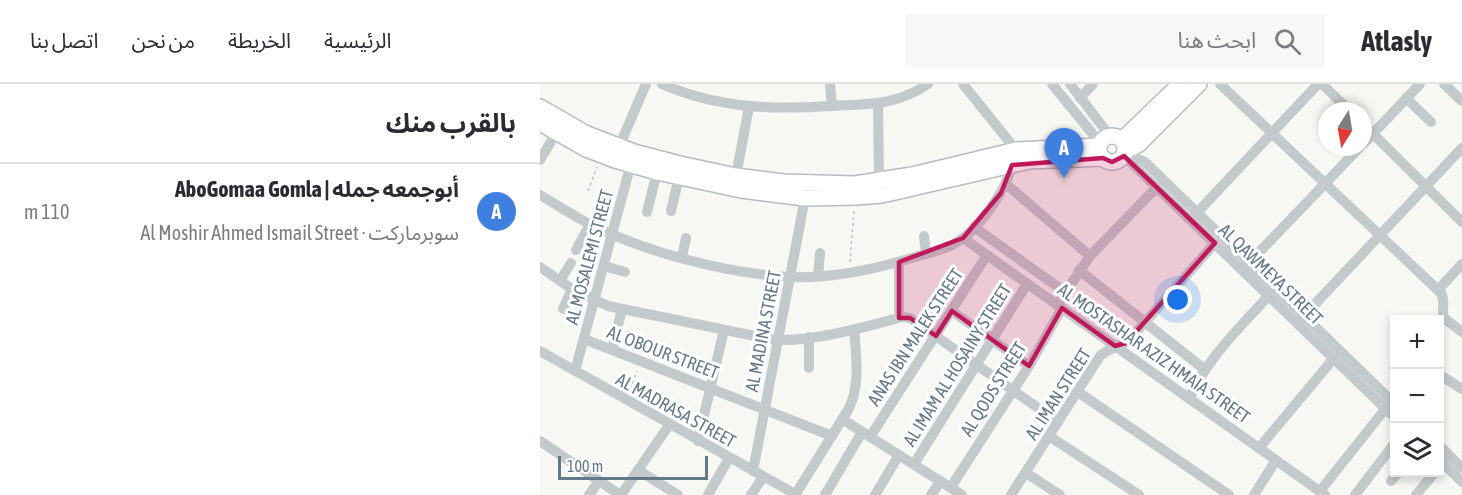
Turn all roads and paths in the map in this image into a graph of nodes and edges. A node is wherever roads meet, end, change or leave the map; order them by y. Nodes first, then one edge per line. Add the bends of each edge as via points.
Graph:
1 (646, 84) edge
2 (662, 84) edge
3 (697, 84) edge
4 (830, 84) edge
5 (928, 84) edge
6 (963, 84) edge
7 (1052, 84) edge
8 (1070, 84) edge
9 (1093, 84) edge
10 (1180, 84) edge
11 (1199, 84) edge
12 (1220, 84) edge
13 (1320, 84) edge
14 (1420, 84) edge
15 (1444, 84) edge
16 (690, 95) junction
17 (1080, 98) junction
18 (1406, 98) junction
19 (1462, 101) edge
20 (1340, 102) edge
21 (878, 104) junction
22 (832, 106) junction
23 (540, 107) edge
24 (748, 107) junction
25 (1431, 122) dead end
26 (551, 126) edge
27 (1272, 133) junction
28 (1372, 134) joint
29 (619, 147) junction
30 (1113, 148) junction
31 (1462, 148) edge
32 (602, 156) junction
33 (1351, 156) edge
34 (1014, 157) junction
35 (633, 158) junction
36 (540, 160) edge
37 (657, 172) junction
38 (736, 176) junction
39 (678, 177) junction
40 (879, 181) junction
41 (1325, 183) junction
42 (1006, 184) junction
43 (1426, 186) junction
44 (1157, 187) junction
45 (588, 191) dead end
46 (540, 195) edge
47 (805, 198) junction
48 (855, 198) junction
49 (671, 211) dead end
50 (647, 212) dead end
51 (1194, 217) junction
52 (1462, 222) edge
53 (590, 224) junction
54 (974, 227) junction
55 (612, 234) junction
56 (1380, 235) junction
57 (924, 236) dead end
58 (686, 238) dead end
59 (963, 238) junction
60 (1215, 243) junction
61 (576, 250) dead end
62 (820, 253) dead end
63 (927, 254) junction
64 (987, 255) junction
65 (1090, 256) junction
66 (682, 257) junction
67 (571, 262) dead end
68 (899, 262) junction
69 (1462, 264) edge
70 (604, 266) junction
71 (1246, 266) junction
72 (540, 267) edge
73 (1079, 270) junction
74 (625, 272) dead end
75 (850, 272) junction
76 (818, 275) junction
77 (790, 277) junction
78 (561, 281) junction
79 (1027, 284) junction
80 (572, 289) junction
81 (1438, 290) junction
82 (1065, 292) junction
83 (1269, 295) junction
84 (594, 301) junction
85 (1444, 306) junction
86 (1060, 307) junction
87 (563, 309) dead end
88 (622, 309) junction
89 (952, 311) junction
90 (1438, 315) edge
91 (899, 318) junction
92 (1301, 319) junction
93 (1144, 322) junction
94 (854, 329) junction
95 (724, 330) junction
96 (1462, 332) edge
97 (936, 336) junction
98 (809, 337) junction
99 (584, 339) junction
100 (778, 340) junction
101 (992, 340) junction
102 (1115, 346) junction
103 (612, 350) junction
104 (540, 351) edge
105 (1334, 358) junction
106 (640, 361) junction
107 (977, 364) junction
108 (1029, 366) junction
109 (809, 368) dead end
110 (1204, 369) junction
111 (574, 371) junction
112 (1444, 378) edge
113 (710, 388) junction
114 (1462, 389) edge
115 (1013, 390) junction
116 (1078, 392) junction
117 (1189, 399) junction
118 (626, 401) junction
119 (1390, 406) edge
120 (765, 409) junction
121 (842, 419) junction
122 (1058, 422) junction
123 (669, 425) junction
124 (866, 435) junction
125 (832, 436) junction
126 (1049, 436) junction
127 (698, 441) junction
128 (542, 445) edge
129 (1259, 448) junction
130 (1390, 450) edge
131 (1444, 450) edge
132 (899, 455) junction
133 (729, 458) junction
134 (1276, 460) junction
135 (914, 464) junction
136 (1444, 467) edge
137 (1462, 468) edge
138 (638, 470) junction
139 (1026, 473) junction
140 (758, 474) junction
141 (1431, 477) edge
142 (599, 481) junction
143 (1462, 482) edge
144 (946, 484) junction
145 (667, 492) edge
146 (1323, 493) edge
147 (589, 495) edge
148 (620, 495) edge
149 (678, 495) edge
150 (708, 495) edge
151 (751, 495) edge
152 (796, 495) edge
153 (825, 495) edge
154 (875, 495) edge
155 (931, 495) edge
156 (962, 495) edge
157 (1011, 495) edge
158 (1060, 495) edge
159 (1138, 495) edge
160 (1229, 495) edge
161 (1254, 495) edge
162 (1355, 495) edge
163 (1416, 495) edge

1 - 29 street
2 - 16 street
3 - 16 street
4 - 22 street
5 - 21 street
6 - 34 street
7 - 30 street, AL QAWMEYA STREET
8 - 17 street, AL QAWMEYA STREET
9 - 17 street
10 - 30 street
11 - 30 street via 1139,144
12 - 27 street
13 - 20 street
13 - 27 street
14 - 18 street
15 - 19 street
16 - 24 street
17 - 30 street, AL QAWMEYA STREET
18 - 25 street
18 - 28 street
21 - 22 street
21 - 40 street
22 - 24 street
23 - 26 street
24 - 38 street
26 - 29 street
26 - 32 street
26 - 36 street
27 - 41 street
27 - 51 street
28 - 43 street
29 - 35 street
30 - 34 street
30 - 44 street, AL QAWMEYA STREET
30 - 51 street, AL QAWMEYA STREET via 1145,162
31 - 43 street
32 - 35 street
32 - 45 path
33 - 41 street
34 - 40 street
34 - 42 street
34 - 48 street via 912,189
35 - 37 street
35 - 38 street
35 - 55 street, AL MOSALEMI STREET
37 - 39 street
37 - 50 street
38 - 40 street via 807,184
39 - 47 street
39 - 49 street
41 - 56 street
41 - 71 street
42 - 54 street
42 - 65 street
43 - 52 street
43 - 56 street
44 - 51 street, AL QAWMEYA STREET
44 - 65 street, AL QODS STREET
46 - 53 street
47 - 48 street
47 - 77 street, AL MADINA STREET
48 - 75 path
51 - 60 street, AL QAWMEYA STREET
51 - 71 street, AL QAWMEYA STREET
53 - 55 street
53 - 61 street
54 - 59 street
54 - 82 street
55 - 66 street
55 - 70 street, AL MOSALEMI STREET
56 - 81 street
56 - 92 street
57 - 63 street
58 - 66 street
59 - 63 street
59 - 64 street, AL MOSTASHAR AZIZ HMAIA STREET
60 - 71 street, AL QAWMEYA STREET
60 - 93 street, AL IMAN STREET
62 - 76 street
63 - 68 street
64 - 79 street, AL MOSTASHAR AZIZ HMAIA STREET
64 - 89 street, ANAS IBN MALEK STREET
65 - 73 street, AL QODS STREET
66 - 77 street
67 - 78 street
68 - 75 street
68 - 91 street
69 - 81 street
70 - 74 street
70 - 84 street, AL MOSALEMI STREET
71 - 83 street, AL QAWMEYA STREET
71 - 92 street, AL QAWMEYA STREET
72 - 78 street
73 - 82 street, AL QODS STREET
73 - 93 street
75 - 76 street
76 - 77 street
77 - 100 street, AL MADINA STREET
78 - 80 street
79 - 86 street, AL MOSTASHAR AZIZ HMAIA STREET
79 - 101 street, AL IMAM AL HOSAINY STREET
80 - 84 street
80 - 87 street
81 - 85 street
82 - 86 street, AL QODS STREET
83 - 92 street, AL QAWMEYA STREET
83 - 110 street
84 - 88 street
84 - 99 street, AL MOSALEMI STREET
85 - 90 street
85 - 96 street via 1446,321
86 - 102 street, AL MOSTASHAR AZIZ HMAIA STREET
86 - 108 street, AL QODS STREET
88 - 95 street
88 - 103 street
89 - 97 street, ANAS IBN MALEK STREET
89 - 101 street
91 - 94 street
91 - 97 street via 910,318
92 - 105 street, AL QAWMEYA STREET
92 - 119 street, AL QAWMEYA STREET
93 - 102 street, AL IMAN STREET via 1126,343
93 - 110 street
94 - 98 street
94 - 121 street via 857,385 852,404
95 - 100 street
95 - 113 street
97 - 107 street
97 - 124 street, ANAS IBN MALEK STREET
98 - 100 street
98 - 109 street
99 - 103 street, AL OBOUR STREET
99 - 111 street, AL MOSALEMI STREET
100 - 120 street, AL MADINA STREET
101 - 107 street, AL IMAM AL HOSAINY STREET
101 - 108 street
102 - 116 street, AL IMAN STREET via 1100,356
102 - 117 street, AL MOSTASHAR AZIZ HMAIA STREET
103 - 106 street, AL OBOUR STREET
104 - 111 street, AL MADRASA STREET
105 - 119 street, AL QAWMEYA STREET
105 - 129 street
106 - 113 street, AL OBOUR STREET
106 - 118 path
107 - 115 street
107 - 135 street, AL IMAM AL HOSAINY STREET
108 - 115 street, AL QODS STREET
110 - 117 street
111 - 118 street, AL MADRASA STREET
112 - 114 street
113 - 120 street, AL OBOUR STREET
113 - 127 street
115 - 122 street
115 - 144 street, AL QODS STREET
116 - 122 street, AL IMAN STREET
116 - 160 street
117 - 129 street, AL MOSTASHAR AZIZ HMAIA STREET
118 - 123 street, AL MADRASA STREET
119 - 146 street
120 - 125 street, AL OBOUR STREET
120 - 140 street, AL MADINA STREET
121 - 124 street
121 - 125 street
122 - 126 street, AL IMAN STREET
123 - 127 street, AL MADRASA STREET
123 - 138 street
124 - 132 street
124 - 153 street, ANAS IBN MALEK STREET
125 - 152 street
126 - 139 street, AL IMAN STREET
126 - 159 street
127 - 133 street, AL MADRASA STREET
128 - 142 street
129 - 134 street, AL MOSTASHAR AZIZ HMAIA STREET
130 - 162 street
131 - 137 street
132 - 135 street
132 - 154 street
133 - 140 street, AL MADRASA STREET
133 - 150 street
134 - 146 street, AL MOSTASHAR AZIZ HMAIA STREET
134 - 161 street
135 - 144 street
136 - 143 street
138 - 145 street
138 - 148 street
139 - 157 street, AL IMAN STREET
139 - 158 street
140 - 151 street
140 - 152 street, AL MADRASA STREET
141 - 163 street
142 - 147 street
142 - 148 street
144 - 155 street, AL QODS STREET
144 - 156 street
145 - 149 street

